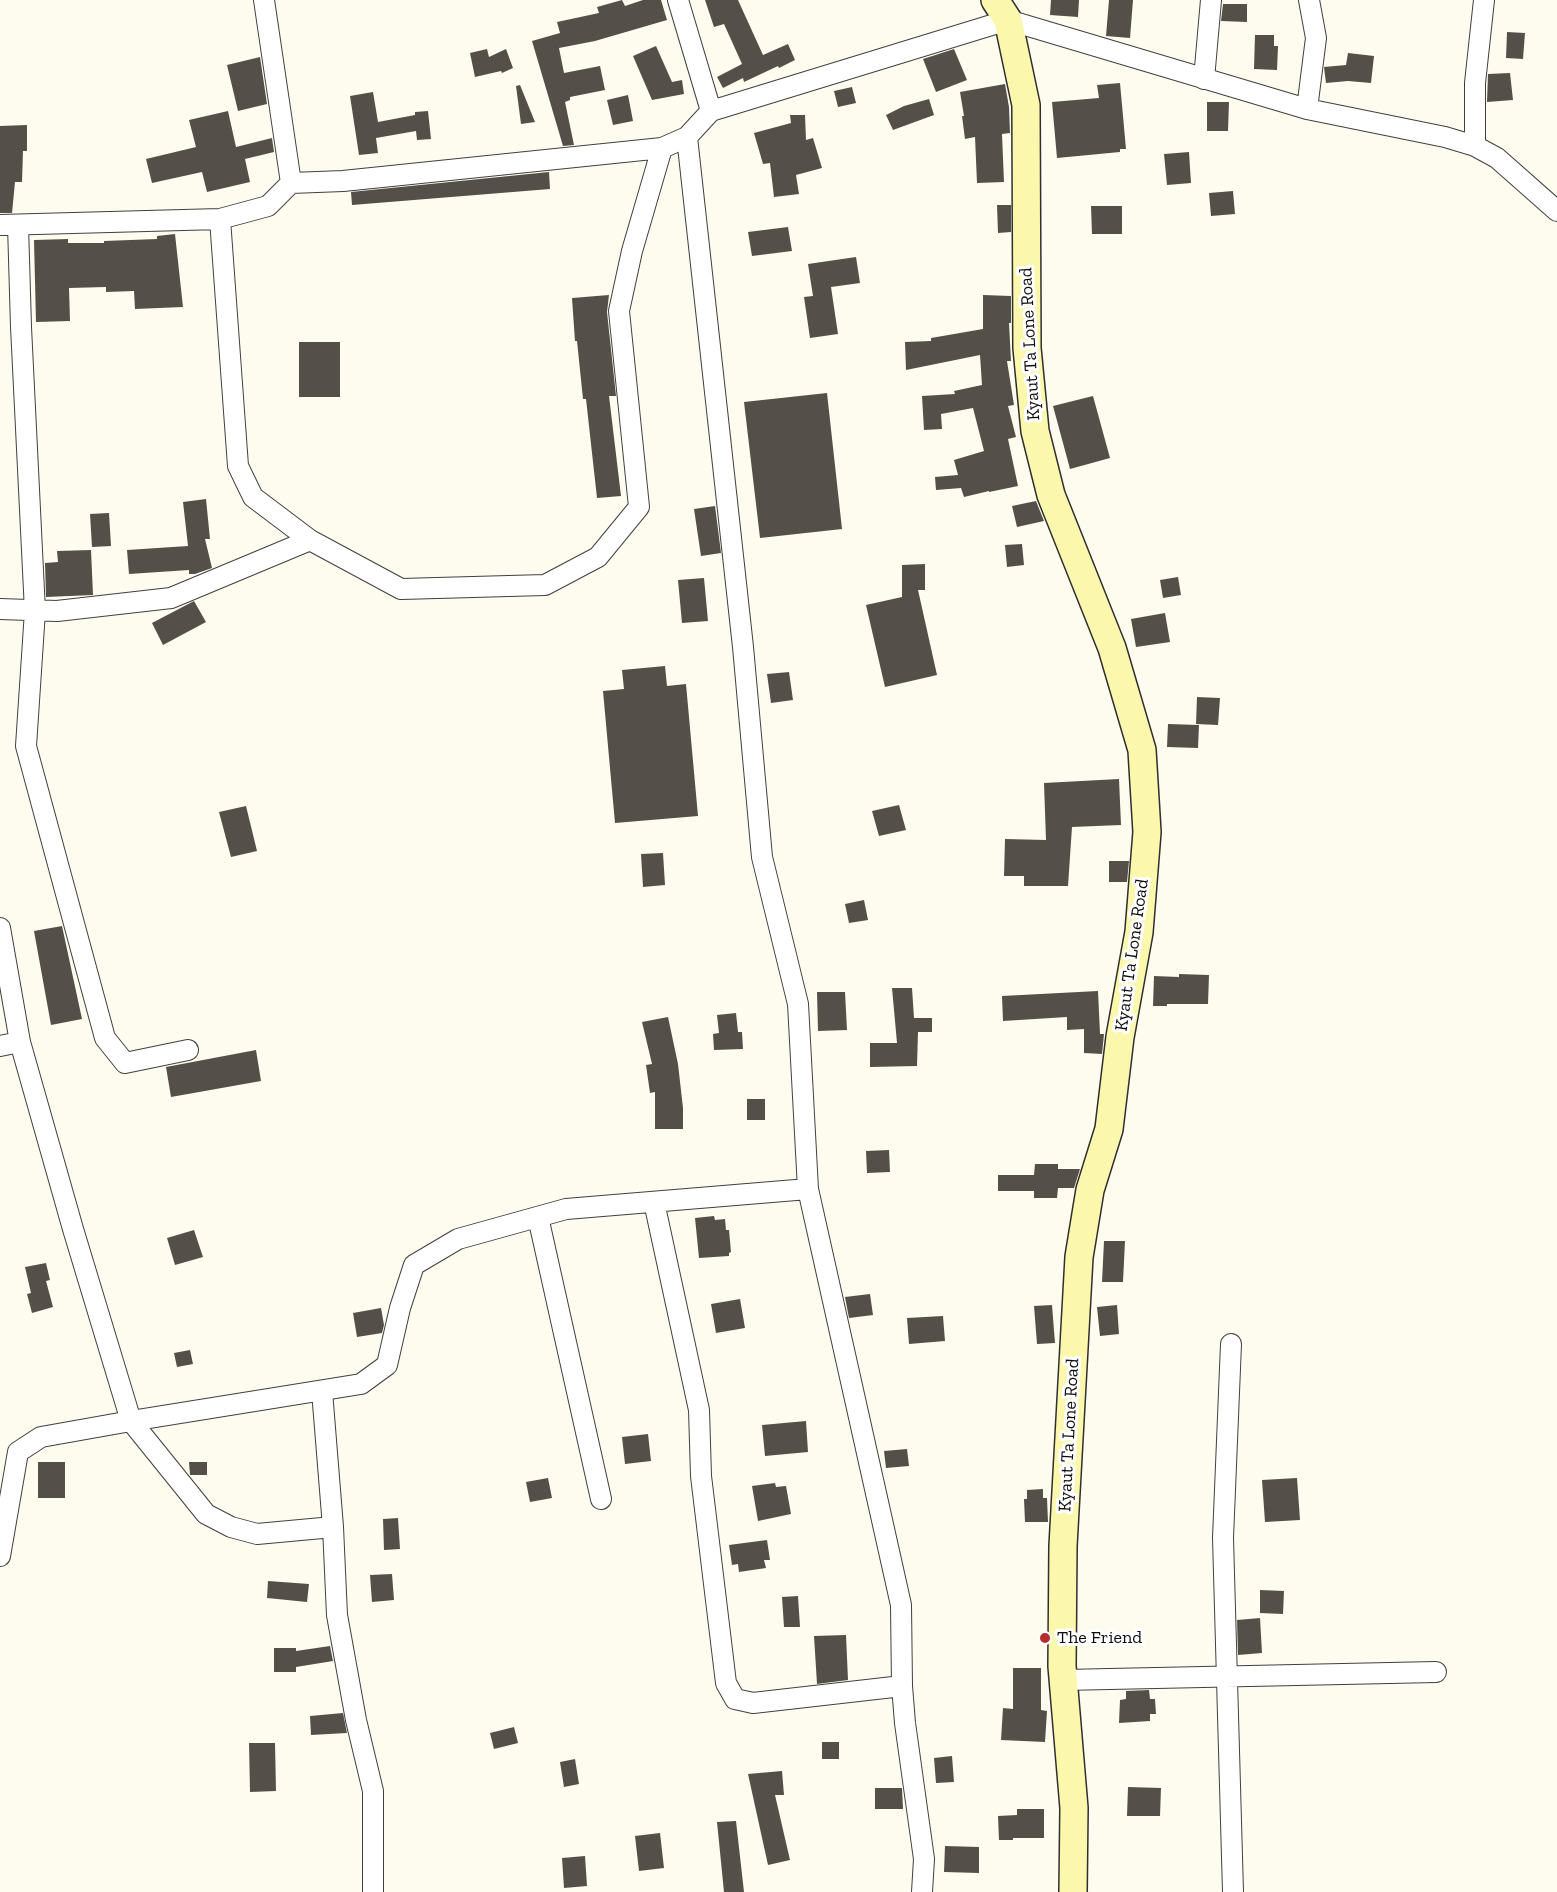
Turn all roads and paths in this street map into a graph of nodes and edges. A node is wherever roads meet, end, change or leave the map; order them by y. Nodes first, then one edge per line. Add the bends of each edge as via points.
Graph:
1 (264, 0) edge
2 (678, 0) edge
3 (1211, 0) edge
4 (1309, 0) edge
5 (1484, 0) edge
6 (1002, 10) edge
7 (1204, 79) junction
8 (1307, 109) junction
9 (711, 111) junction
10 (687, 137) junction
11 (1475, 146) junction
12 (662, 148) junction
13 (291, 183) junction
14 (1557, 211) edge
15 (220, 219) junction
16 (9, 225) edge
17 (310, 540) junction
18 (0, 609) edge
19 (35, 611) junction
20 (0, 928) edge
21 (20, 1042) junction
22 (0, 1046) edge
23 (188, 1050) dead end
24 (808, 1189) junction
25 (654, 1202) junction
26 (538, 1217) junction
27 (1231, 1344) dead end
28 (322, 1391) junction
29 (131, 1420) junction
30 (601, 1499) dead end
31 (333, 1527) junction
32 (0, 1556) edge
33 (1436, 1672) dead end
34 (1227, 1677) junction
35 (1063, 1680) junction
36 (903, 1686) junction
37 (373, 1892) edge
38 (922, 1892) edge
39 (1073, 1892) edge
40 (1233, 1892) edge

1 - 13 street
2 - 9 street
3 - 7 street
4 - 8 street via 1316,38
5 - 11 street via 1475,83
6 - 7 street
6 - 9 street
6 - 35 main road, Kyaut Ta Lone Road via 1026,105 1027,348 1035,431 1051,495 1112,648 1142,750 1146,832 1139,932 1109,1129 1090,1190 1079,1257 1064,1546
7 - 8 street
8 - 11 street
9 - 10 street
10 - 12 street
10 - 24 street via 762,857 798,1004
11 - 14 street via 1497,158
12 - 13 street
12 - 17 street via 619,311 639,507 598,557 545,585 401,589
13 - 15 street via 268,206
15 - 16 street
15 - 17 street via 238,466 253,497
16 - 19 street via 21,327
17 - 19 street via 171,598
18 - 19 street
19 - 23 street via 26,746 105,1038 125,1063
20 - 21 street
21 - 22 street
21 - 29 street
24 - 25 street
24 - 36 street via 901,1605
25 - 26 street via 566,1209
25 - 36 street via 699,1410 701,1476 726,1683 735,1699 753,1703
26 - 28 street via 458,1239 414,1265 387,1365 361,1384
26 - 30 street
27 - 34 street via 1223,1539
28 - 29 street
28 - 31 street
29 - 31 street via 206,1514 257,1534
29 - 32 street via 41,1437 18,1452
31 - 37 street via 337,1615 373,1791
33 - 34 street
34 - 35 street
34 - 40 street
35 - 39 main road, Kyaut Ta Lone Road via 1074,1808
36 - 38 street via 924,1859

